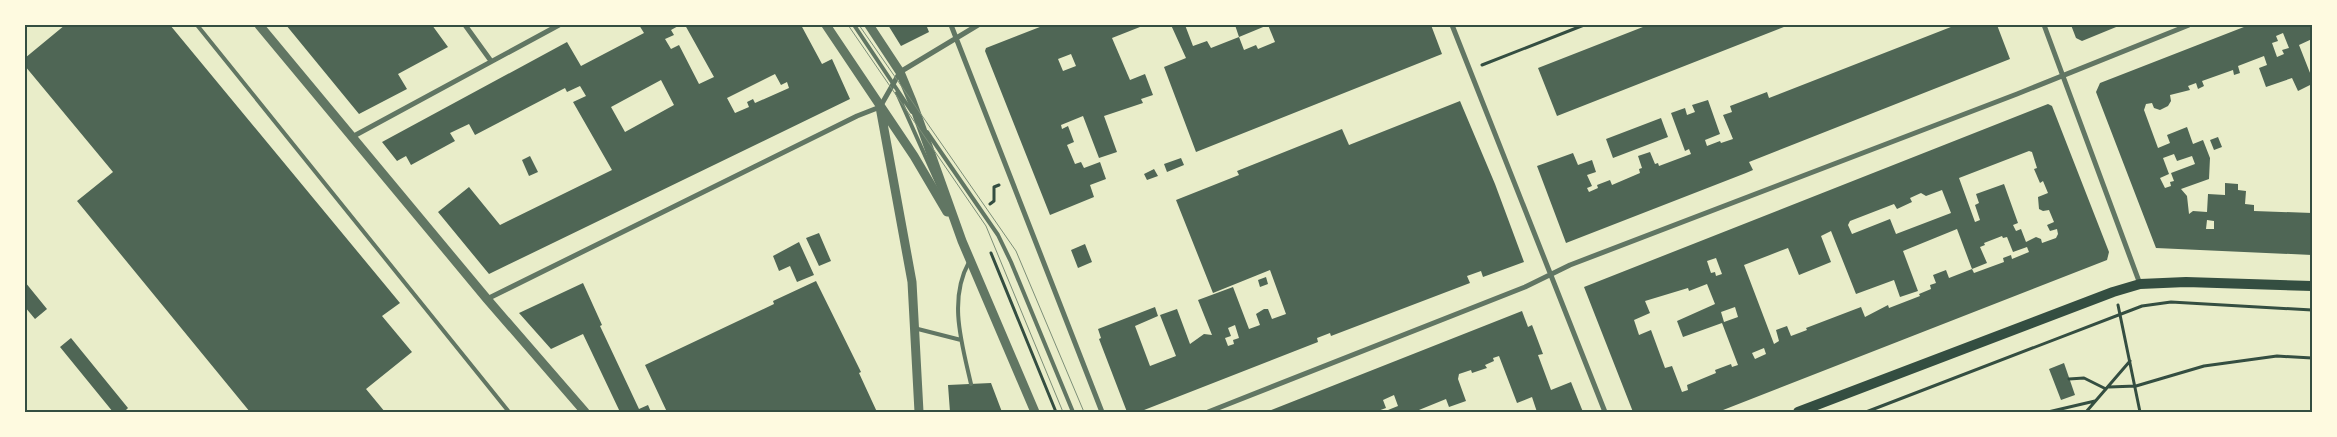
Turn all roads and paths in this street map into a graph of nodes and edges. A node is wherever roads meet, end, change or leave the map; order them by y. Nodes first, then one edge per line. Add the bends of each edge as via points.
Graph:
1 (197, 25) edge
2 (259, 25) edge
3 (465, 25) edge
4 (559, 25) edge
5 (826, 25) edge
6 (854, 25) edge
7 (869, 25) edge
8 (951, 25) edge
9 (978, 25) edge
10 (1452, 25) edge
11 (1584, 25) edge
12 (2044, 25) edge
13 (2188, 25) edge
14 (956, 37) junction
15 (491, 62) junction
16 (1470, 70) junction
17 (900, 72) junction
18 (2064, 75) junction
19 (893, 84) junction
20 (880, 107) junction
21 (920, 122) junction
22 (351, 137) junction
23 (962, 241) junction
24 (970, 260) junction
25 (1550, 275) junction
26 (2140, 284) junction
27 (2312, 286) edge
28 (2113, 292) junction
29 (487, 299) junction
30 (2312, 310) edge
31 (2121, 313) junction
32 (914, 328) junction
33 (961, 340) junction
34 (2312, 358) edge
35 (2130, 360) junction
36 (2069, 379) dead end
37 (971, 384) dead end
38 (2136, 386) junction
39 (2107, 388) junction
40 (2096, 401) junction
41 (509, 412) edge
42 (585, 412) edge
43 (919, 412) edge
44 (1035, 412) edge
45 (1073, 412) edge
46 (1102, 412) edge
47 (1208, 412) edge
48 (1605, 412) edge
49 (1798, 412) edge
50 (1866, 412) edge
51 (2048, 412) edge
52 (2086, 412) edge
53 (2140, 412) edge

1 - 41 lane
2 - 22 street
3 - 15 street
4 - 15 street
5 - 20 street
6 - 19 lane
7 - 17 street
8 - 14 street
9 - 14 street
10 - 16 street
11 - 16 path
12 - 18 street
13 - 18 street
14 - 17 street
14 - 46 street
15 - 22 street
16 - 25 street
17 - 19 street
17 - 21 street
18 - 25 street
18 - 26 street
19 - 20 street
19 - 21 lane
19 - 23 lane
20 - 23 street via 940,198
20 - 29 street
20 - 32 street via 910,268
21 - 23 street
21 - 45 lane via 998,235
22 - 29 street
23 - 24 street
24 - 33 lane via 958,288
24 - 44 street
25 - 47 street
25 - 48 street
26 - 27 main road via 2186,282
26 - 28 main road
28 - 31 path
28 - 49 main road
29 - 42 street
30 - 31 path via 2170,302
31 - 35 path
31 - 50 path
32 - 33 lane
32 - 43 street
33 - 37 lane
34 - 38 path via 2277,356 2204,366
35 - 38 path
35 - 39 path
36 - 39 path via 2084,378
38 - 39 path
38 - 53 path
39 - 40 path
40 - 51 path
40 - 52 path

